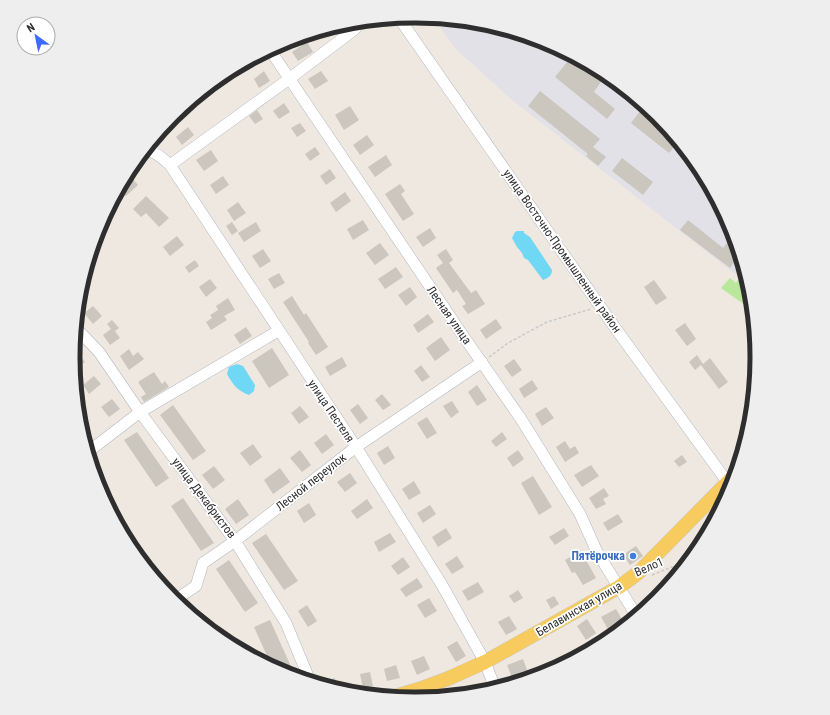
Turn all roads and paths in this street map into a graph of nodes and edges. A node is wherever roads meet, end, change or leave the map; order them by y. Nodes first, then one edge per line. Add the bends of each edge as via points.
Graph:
1 (403, 24) edge
2 (356, 28) edge
3 (273, 54) edge
4 (289, 79) junction
5 (152, 152) edge
6 (170, 165) junction
7 (601, 306) junction
8 (278, 331) junction
9 (81, 333) edge
10 (482, 362) junction
11 (140, 412) junction
12 (356, 447) junction
13 (93, 448) edge
14 (728, 476) edge
15 (723, 488) edge
16 (235, 540) junction
17 (677, 565) edge
18 (647, 577) dead end
19 (619, 587) junction
20 (180, 596) edge
21 (634, 611) edge
22 (485, 662) junction
23 (307, 674) edge
24 (493, 683) edge
25 (411, 692) edge

1 - 7 street, улица Восточно-Промышленный район
2 - 4 street
3 - 4 street, Лесная улица
4 - 6 street
4 - 10 street, Лесная улица
5 - 6 street, улица Пестеля
6 - 8 street, улица Пестеля
7 - 10 path via 547,322 508,343
7 - 14 street, улица Восточно-Промышленный район via 673,409
8 - 11 street
8 - 12 street, улица Пестеля
9 - 11 street, улица Декабристов via 99,352
10 - 12 street, Лесной переулок
10 - 19 street, Лесная улица via 580,514 597,552
11 - 13 street
11 - 16 street, улица Декабристов
12 - 16 street, Лесной переулок
12 - 22 street, улица Пестеля via 442,585
15 - 19 main road, Белавинская улица via 638,573
16 - 20 street, Лесной переулок via 204,563 196,586
16 - 23 street, улица Декабристов via 286,623
17 - 18 path, Вело1
19 - 21 street, Лесная улица
19 - 22 main road, Белавинская улица
22 - 24 street, улица Пестеля
22 - 25 main road, Белавинская улица

